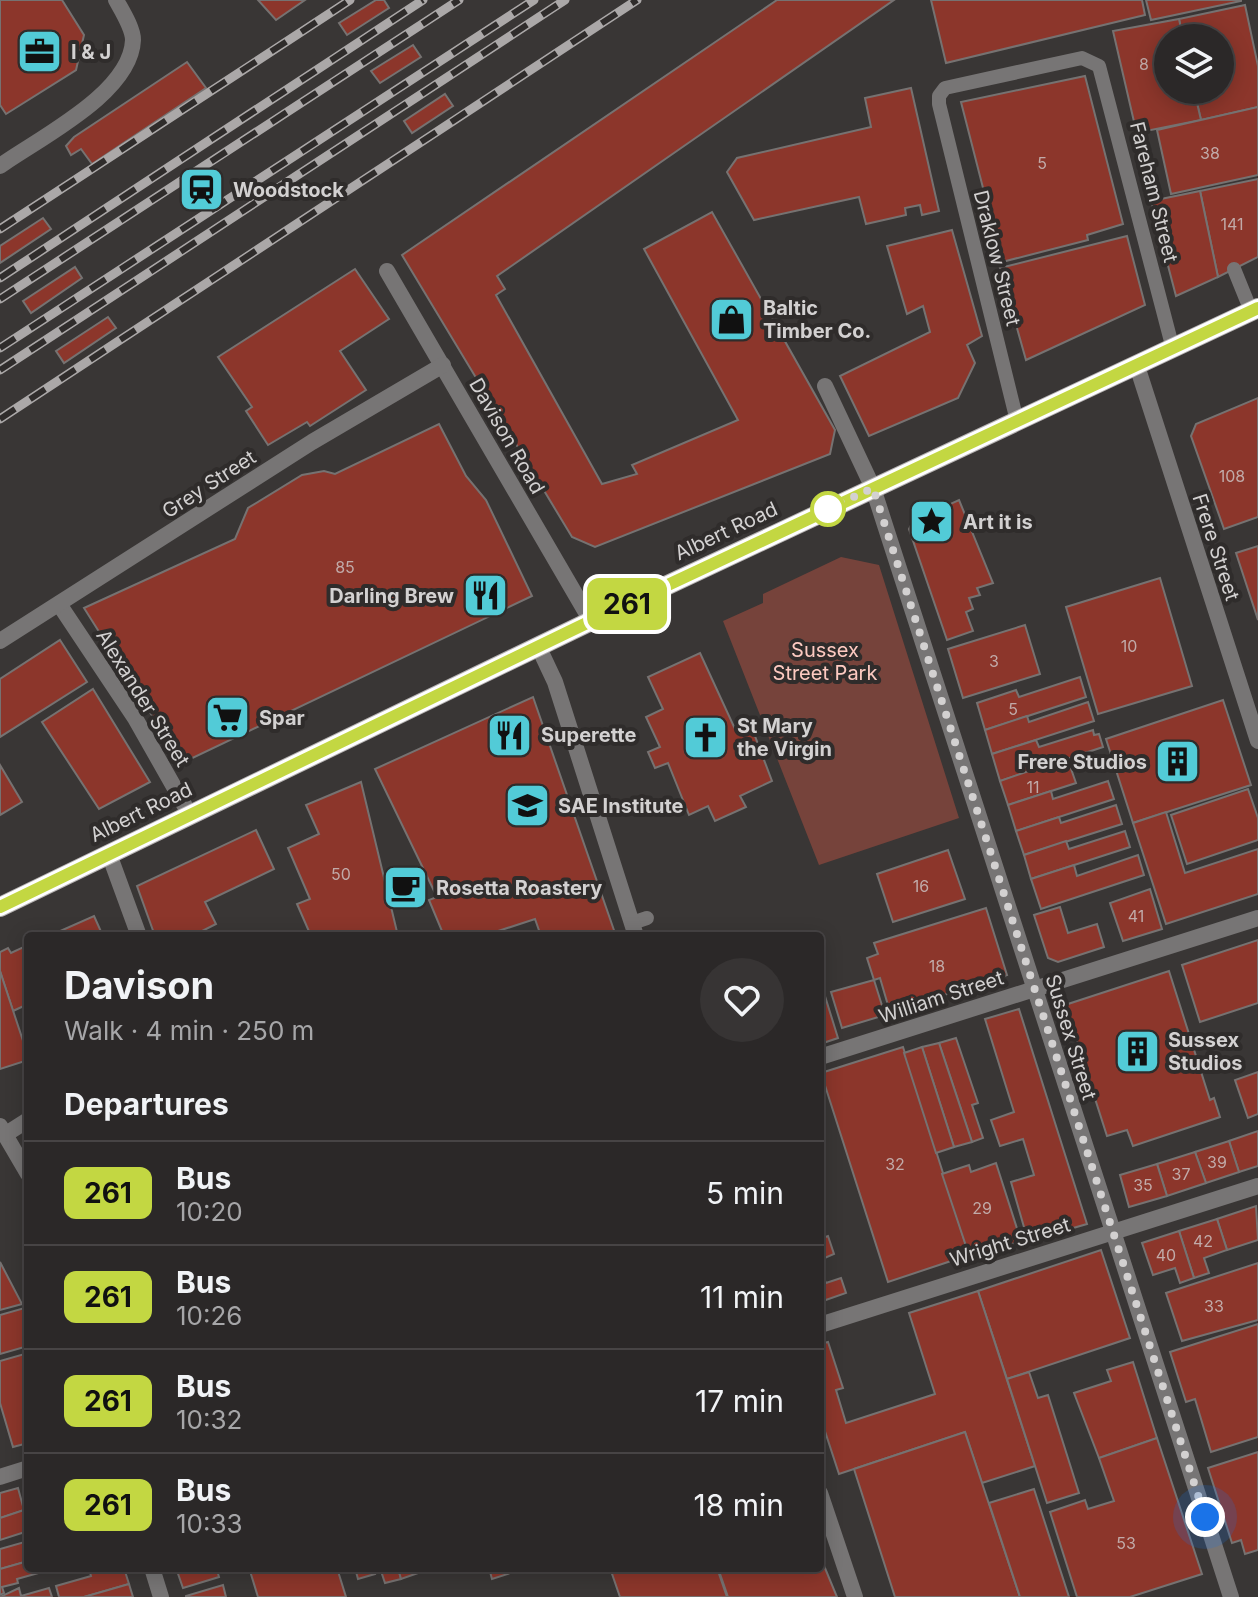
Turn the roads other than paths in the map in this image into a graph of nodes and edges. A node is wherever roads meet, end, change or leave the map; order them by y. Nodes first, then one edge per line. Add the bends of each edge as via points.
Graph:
1 (116, 0) edge
2 (1082, 58) joint
3 (1, 162) edge
4 (1234, 269) dead end
5 (387, 271) dead end
6 (1254, 310) edge
7 (1173, 349) junction
8 (443, 365) junction
9 (1137, 366) junction
10 (825, 386) dead end
11 (1017, 421) junction
12 (873, 488) junction
13 (59, 604) junction
14 (591, 621) junction
15 (0, 641) edge
16 (539, 648) junction
17 (1258, 741) edge
18 (190, 815) junction
19 (109, 854) junction
20 (0, 907) edge
21 (1258, 918) edge
22 (639, 926) edge
23 (138, 932) edge
24 (1035, 988) junction
25 (824, 1056) edge
26 (24, 1122) edge
27 (3, 1130) edge
28 (24, 1167) edge
29 (1258, 1186) edge
30 (1111, 1233) junction
31 (824, 1324) edge
32 (24, 1469) edge
33 (0, 1477) edge
34 (824, 1505) edge
35 (153, 1572) edge
36 (161, 1597) edge
37 (855, 1597) edge
38 (1231, 1597) edge

1 - 3 street via 133,37 128,66 118,81
2 - 7 lane, Fareham Street via 1094,61 1102,73
2 - 11 lane, Draklow Street via 950,85 939,104
4 - 6 lane
5 - 8 street, Davison Road
6 - 7 main road, Albert Road
7 - 9 main road, Albert Road
8 - 13 street, Grey Street
8 - 14 street, Davison Road
9 - 11 main road, Albert Road
9 - 17 street, Frere Street
10 - 12 street, Sussex Street
11 - 12 main road, Albert Road
12 - 14 main road, Albert Road
12 - 24 street, Sussex Street
13 - 15 street, Grey Street
13 - 18 street, Alexander Street via 135,718
14 - 16 main road, Albert Road
16 - 18 main road, Albert Road
16 - 22 street
18 - 19 main road, Albert Road
19 - 20 main road, Albert Road
19 - 23 street
21 - 24 street, William Street
24 - 25 street, William Street
24 - 30 street, Sussex Street
26 - 27 street
27 - 28 street
29 - 30 street, Wright Street
30 - 31 street, Wright Street
30 - 38 street, Sussex Street
32 - 33 street
34 - 37 street
35 - 36 street

